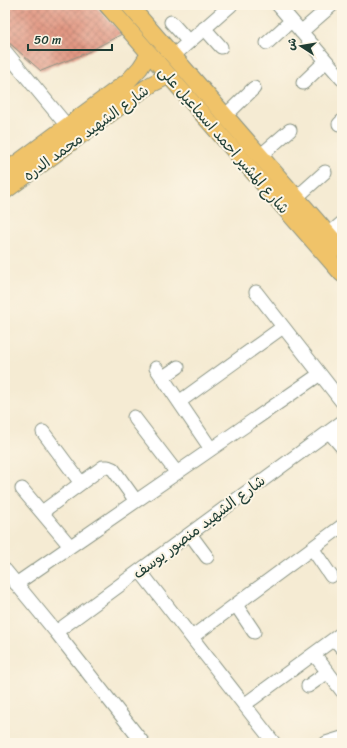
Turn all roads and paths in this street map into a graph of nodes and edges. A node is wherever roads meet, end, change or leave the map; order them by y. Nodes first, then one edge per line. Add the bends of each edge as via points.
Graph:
1 (107, 5) edge
2 (129, 5) edge
3 (231, 5) edge
4 (278, 5) edge
5 (332, 5) edge
6 (291, 21) junction
7 (171, 22) dead end
8 (204, 28) junction
9 (301, 32) junction
10 (189, 42) junction
11 (266, 42) dead end
12 (221, 47) dead end
13 (5, 51) edge
14 (149, 54) junction
15 (173, 56) junction
16 (326, 61) junction
17 (168, 76) junction
18 (342, 79) edge
19 (303, 83) dead end
20 (254, 88) dead end
21 (225, 116) junction
22 (67, 126) junction
23 (290, 130) dead end
24 (77, 138) junction
25 (260, 156) junction
26 (5, 172) edge
27 (325, 172) dead end
28 (276, 186) junction
29 (5, 191) edge
30 (296, 198) junction
31 (342, 223) edge
32 (328, 235) junction
33 (342, 250) edge
34 (342, 274) edge
35 (256, 292) dead end
36 (283, 327) junction
37 (178, 367) dead end
38 (320, 374) junction
39 (179, 402) junction
40 (342, 402) edge
41 (134, 417) dead end
42 (342, 423) edge
43 (43, 432) dead end
44 (329, 432) junction
45 (342, 447) edge
46 (211, 449) junction
47 (177, 472) junction
48 (81, 483) junction
49 (22, 489) dead end
50 (136, 501) junction
51 (42, 512) junction
52 (342, 526) edge
53 (190, 534) junction
54 (70, 546) junction
55 (312, 548) junction
56 (207, 557) dead end
57 (5, 570) edge
58 (140, 571) junction
59 (331, 576) dead end
60 (16, 584) junction
61 (236, 605) junction
62 (56, 632) junction
63 (254, 632) dead end
64 (192, 637) junction
65 (339, 640) edge
66 (314, 654) junction
67 (328, 672) junction
68 (308, 686) dead end
69 (342, 691) edge
70 (244, 705) junction
71 (342, 738) edge
72 (143, 743) edge
73 (274, 743) edge
74 (326, 743) edge

1 - 14 main road, شارع المشير احمد اسماعيل على
2 - 15 main road, شارع المشير احمد اسماعيل على
3 - 8 street
4 - 6 street
5 - 9 street
6 - 9 street
6 - 11 street
7 - 10 street
8 - 10 street
8 - 12 street
9 - 16 street
10 - 15 street
13 - 22 street
14 - 17 main road, شارع المشير احمد اسماعيل على
14 - 22 main road, شارع الشهيد محمد الدره via 128,81
15 - 21 main road, شارع المشير احمد اسماعيل على
16 - 18 street
16 - 19 street
17 - 24 main road, شارع الشهيد محمد الدره via 137,94
17 - 28 main road, شارع المشير احمد اسماعيل على
20 - 21 street
21 - 25 main road, شارع المشير احمد اسماعيل على
22 - 24 street
22 - 26 main road, شارع الشهيد محمد الدره
23 - 25 street
24 - 29 main road, شارع الشهيد محمد الدره
25 - 28 main road, شارع المشير احمد اسماعيل على
27 - 30 street
28 - 30 main road, شارع المشير احمد اسماعيل على
28 - 34 main road, شارع المشير احمد اسماعيل على
30 - 32 main road, شارع المشير احمد اسماعيل على
31 - 32 street
32 - 33 main road, شارع المشير احمد اسماعيل على
35 - 36 street
36 - 38 street
36 - 39 street
37 - 39 street via 159,373
38 - 40 street
38 - 46 street
39 - 46 street
41 - 47 street
42 - 44 street, شارع الشهيد منصور يوسف
43 - 48 street
44 - 45 street
44 - 53 street, شارع الشهيد منصور يوسف
46 - 47 street
47 - 50 street
48 - 50 street via 108,466 113,469
48 - 51 street
49 - 51 street
50 - 54 street
51 - 54 street
52 - 55 street
53 - 56 street
53 - 58 street, شارع الشهيد منصور يوسف
54 - 60 street
55 - 59 street
55 - 61 street
57 - 60 street
58 - 62 street, شارع الشهيد منصور يوسف
58 - 64 street
60 - 62 street
61 - 63 street
61 - 64 street
62 - 72 street
64 - 70 street
65 - 66 street
66 - 67 street
66 - 70 street
67 - 68 street
67 - 69 street
70 - 73 street
71 - 74 street

